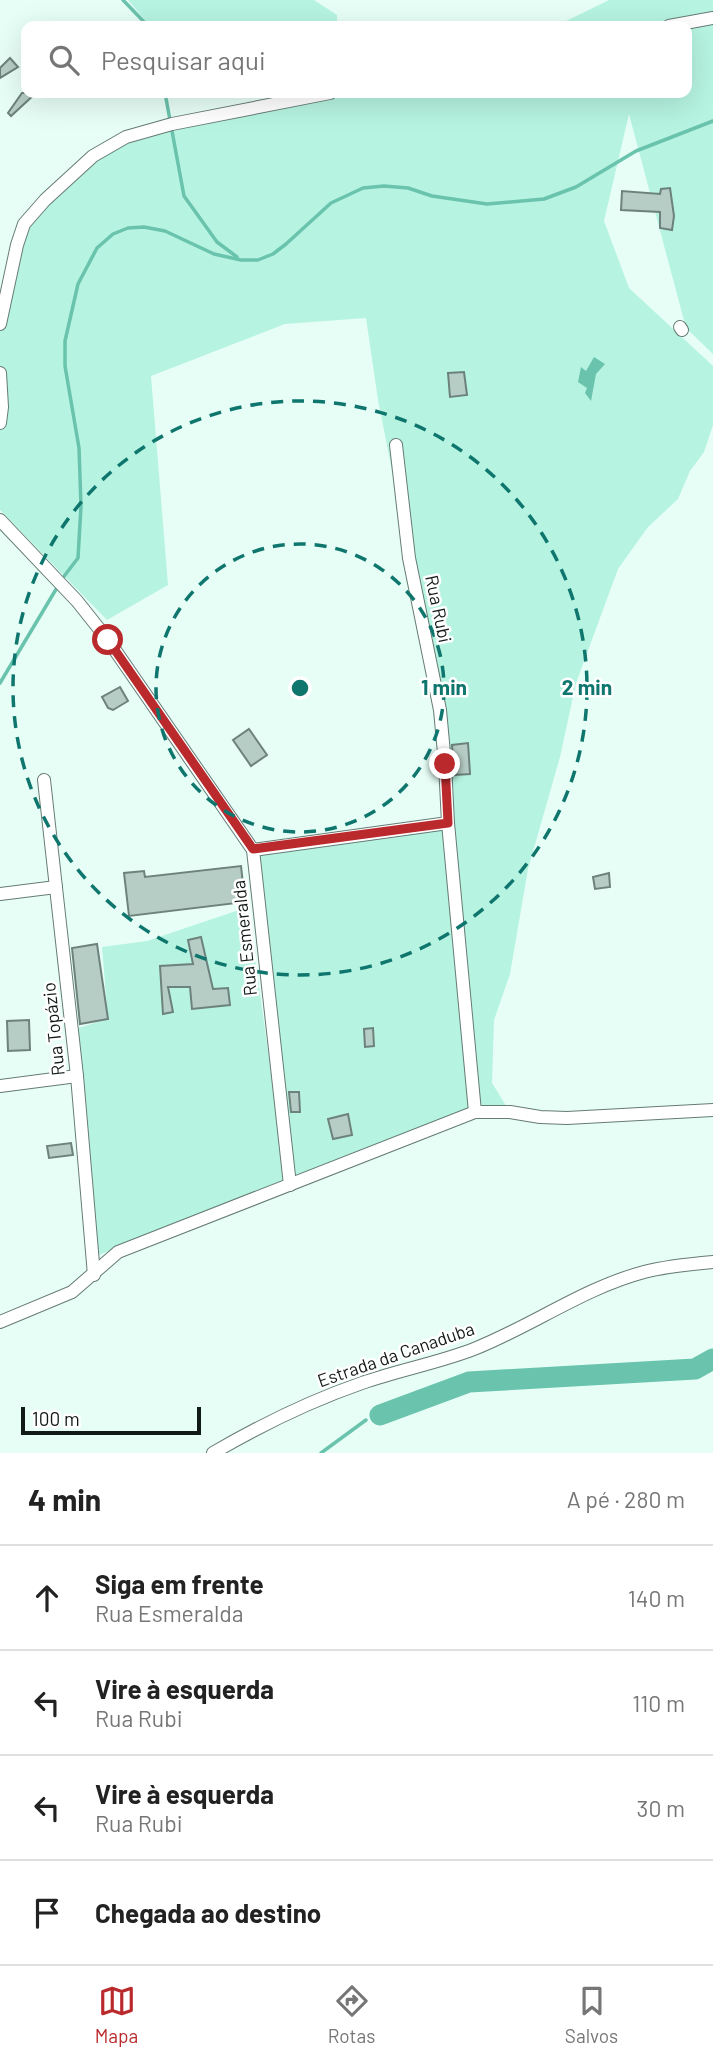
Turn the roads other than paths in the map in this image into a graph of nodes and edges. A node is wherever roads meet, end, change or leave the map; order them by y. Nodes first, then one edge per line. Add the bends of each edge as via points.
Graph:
1 (713, 18) edge
2 (692, 22) edge
3 (305, 98) edge
4 (0, 324) edge
5 (0, 373) edge
6 (0, 423) edge
7 (396, 445) dead end
8 (0, 520) edge
9 (44, 780) dead end
10 (448, 823) junction
11 (253, 849) junction
12 (56, 887) junction
13 (0, 894) edge
14 (77, 1076) junction
15 (0, 1086) edge
16 (713, 1110) edge
17 (475, 1112) junction
18 (290, 1185) junction
19 (713, 1262) edge
20 (93, 1275) junction
21 (0, 1321) edge
22 (213, 1453) edge

1 - 2 street
3 - 4 street via 172,124 126,137 93,156 24,224
5 - 6 street
7 - 10 street, Rua Rubi via 409,558 440,710
8 - 11 street, Rua Esmeralda via 108,640
9 - 12 street, Rua Topázio
10 - 11 street
10 - 17 street, Rua Rubi
11 - 18 street, Rua Esmeralda
12 - 13 street
12 - 14 street, Rua Topázio
14 - 15 street
14 - 20 street, Rua Topázio
16 - 17 street via 567,1118
17 - 18 street
18 - 20 street via 118,1252
19 - 22 street, Estrada da Canaduba via 643,1272 477,1348 300,1407
20 - 21 street via 72,1292

